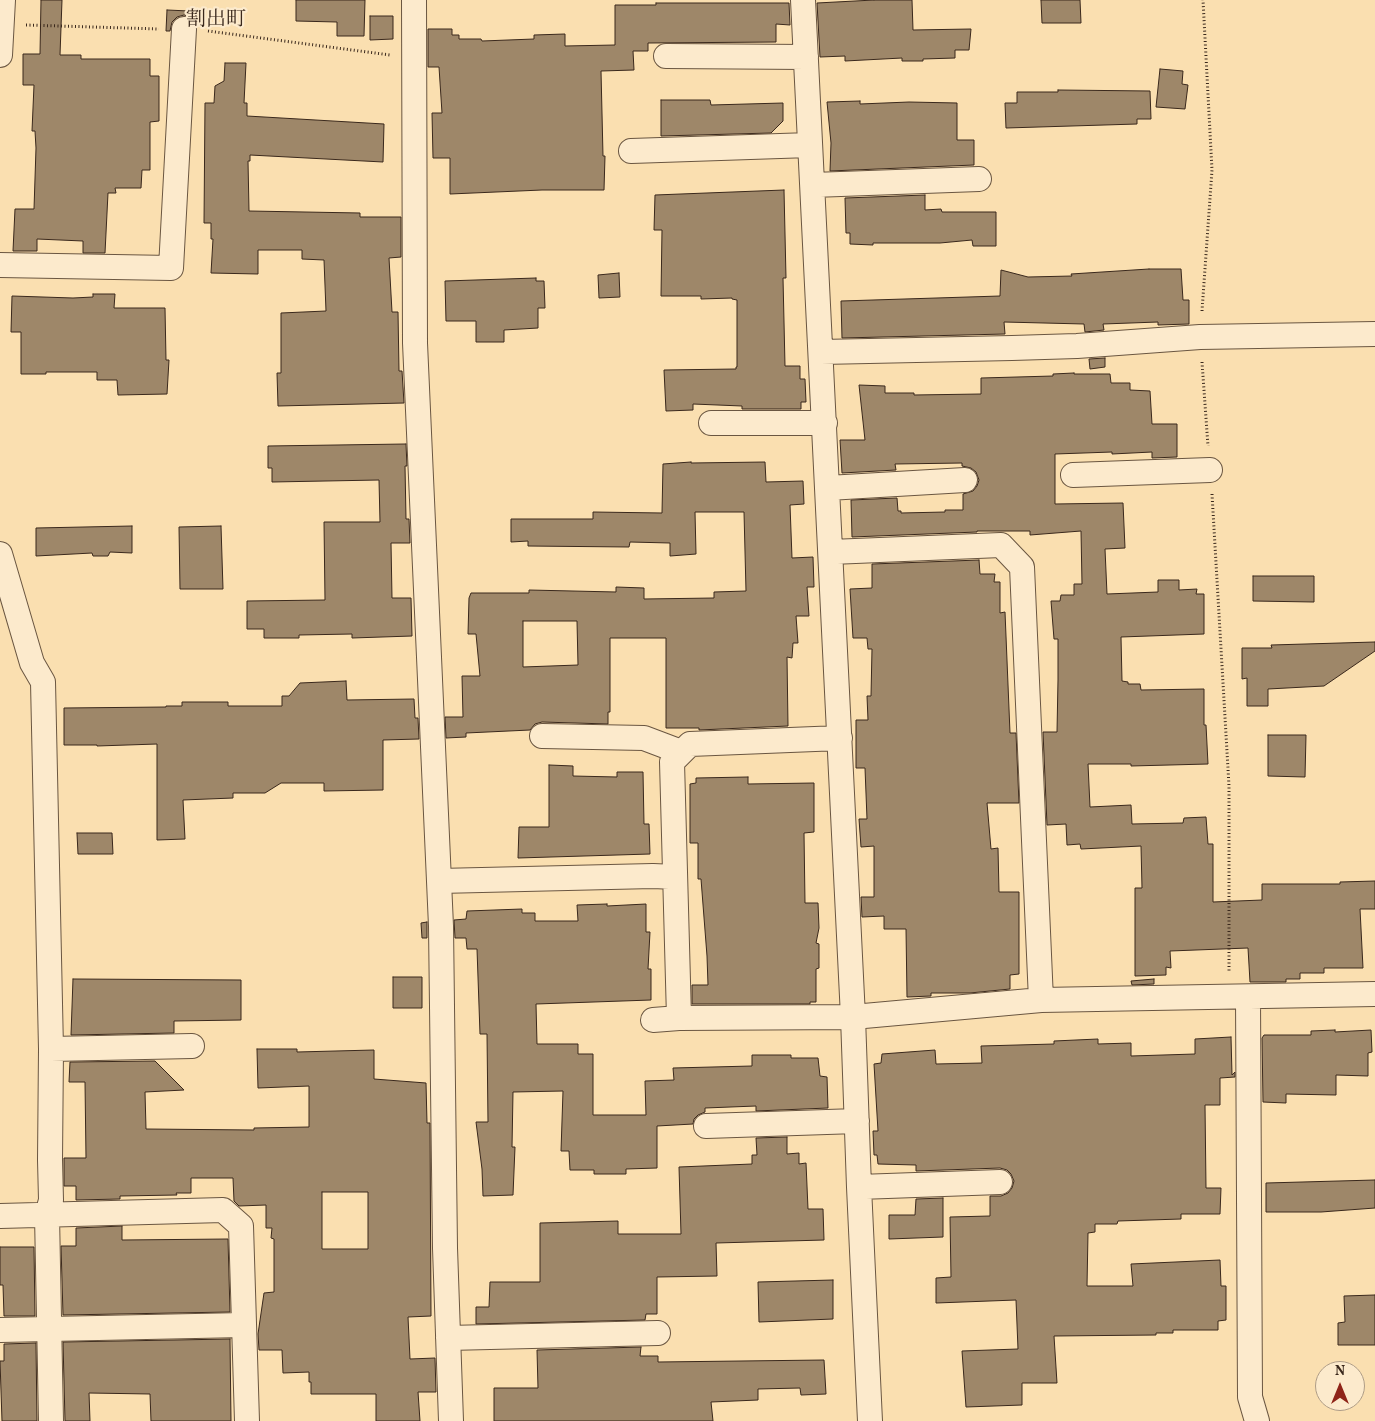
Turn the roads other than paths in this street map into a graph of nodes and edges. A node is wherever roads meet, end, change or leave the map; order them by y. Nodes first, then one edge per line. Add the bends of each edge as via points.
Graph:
1 (3, 0) edge
2 (414, 0) edge
3 (803, 0) edge
4 (184, 29) dead end
5 (0, 55) edge
6 (666, 56) dead end
7 (806, 57) junction
8 (810, 145) junction
9 (631, 151) dead end
10 (979, 179) dead end
11 (813, 185) junction
12 (0, 265) edge
13 (1375, 334) edge
14 (821, 352) junction
15 (711, 423) dead end
16 (825, 424) junction
17 (1210, 470) road end
18 (1072, 475) dead end
19 (965, 480) dead end
20 (828, 488) junction
21 (831, 552) junction
22 (0, 554) edge
23 (542, 736) dead end
24 (840, 738) junction
25 (682, 752) junction
26 (664, 876) junction
27 (439, 881) junction
28 (1375, 994) edge
29 (1238, 997) junction
30 (1041, 1000) junction
31 (853, 1017) junction
32 (679, 1018) junction
33 (653, 1020) dead end
34 (192, 1046) dead end
35 (51, 1049) junction
36 (857, 1121) junction
37 (706, 1126) dead end
38 (1000, 1182) dead end
39 (859, 1187) junction
40 (47, 1215) junction
41 (0, 1216) edge
42 (244, 1325) junction
43 (50, 1329) junction
44 (0, 1330) edge
45 (658, 1332) dead end
46 (448, 1338) junction
47 (52, 1421) edge
48 (247, 1421) edge
49 (451, 1421) edge
50 (870, 1421) edge
51 (1257, 1421) edge

1 - 5 street
2 - 27 street via 415,343
3 - 7 street
4 - 12 street via 171,268
6 - 7 street
7 - 8 street
8 - 9 street
8 - 11 street
10 - 11 street
11 - 14 street
13 - 14 street via 1200,337 1068,346
14 - 16 street
15 - 16 street
16 - 20 street
17 - 18 street
19 - 20 street
20 - 21 street
21 - 24 street
21 - 30 street via 1001,545 1022,567
22 - 35 street via 32,663 44,682
23 - 25 street via 644,738
24 - 25 street via 690,744
24 - 31 street
25 - 26 street via 672,762
26 - 27 street
26 - 32 street
27 - 46 street
28 - 29 street
29 - 30 street
29 - 51 street via 1250,1397
30 - 31 street
31 - 32 street
31 - 36 street
32 - 33 street
34 - 35 street
35 - 40 street via 51,1200
36 - 37 street
36 - 39 street
38 - 39 street
39 - 50 street
40 - 41 street
40 - 42 street via 223,1210 241,1226
40 - 43 street
42 - 43 street
42 - 48 street
43 - 44 street
43 - 47 street
45 - 46 street
46 - 49 street

